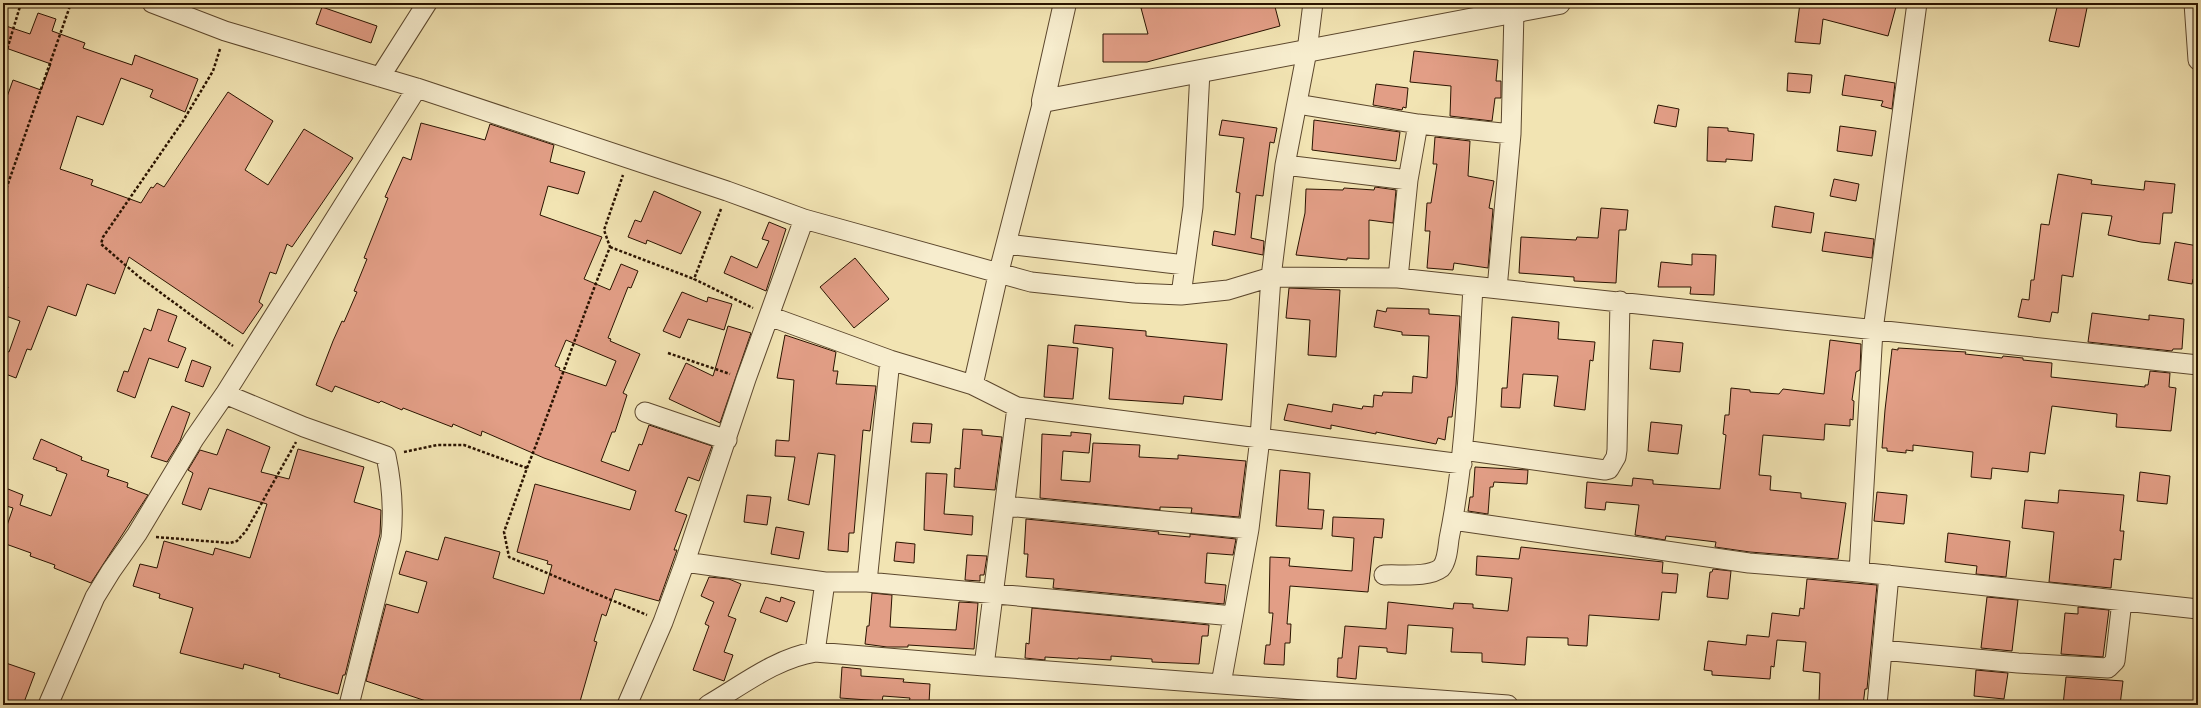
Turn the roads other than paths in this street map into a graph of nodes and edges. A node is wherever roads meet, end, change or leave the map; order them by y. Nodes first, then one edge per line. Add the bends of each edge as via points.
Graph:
1 (152, 3) edge
2 (427, 3) edge
3 (1065, 3) edge
4 (1313, 3) edge
5 (1559, 3) edge
6 (1917, 3) edge
7 (2194, 3) edge
8 (1514, 11) junction
9 (1306, 51) junction
10 (2198, 60) edge
11 (1200, 71) junction
12 (380, 77) junction
13 (417, 88) junction
14 (1043, 101) junction
15 (1297, 104) junction
16 (1418, 124) junction
17 (1511, 134) junction
18 (1285, 165) junction
19 (1408, 180) junction
20 (804, 219) junction
21 (1006, 244) junction
22 (1185, 265) junction
23 (998, 274) junction
24 (1271, 277) junction
25 (1398, 278) junction
26 (1473, 287) junction
27 (1497, 289) junction
28 (1181, 295) junction
29 (1620, 301) junction
30 (769, 316) junction
31 (1873, 330) junction
32 (890, 360) junction
33 (2198, 365) edge
34 (973, 385) junction
35 (225, 394) junction
36 (1017, 407) junction
37 (645, 412) dead end
38 (1260, 438) junction
39 (727, 440) junction
40 (1463, 457) junction
41 (1005, 506) junction
42 (1453, 520) junction
43 (1249, 529) junction
44 (685, 562) junction
45 (1859, 572) junction
46 (1384, 575) dead end
47 (1889, 575) junction
48 (825, 582) junction
49 (867, 582) junction
50 (995, 593) junction
51 (2122, 601) junction
52 (2198, 609) edge
53 (1233, 616) junction
54 (1882, 650) junction
55 (815, 652) junction
56 (984, 666) junction
57 (1221, 684) junction
58 (48, 705) edge
59 (349, 705) edge
60 (627, 705) edge
61 (708, 705) edge
62 (1508, 705) edge
63 (1877, 705) edge

1 - 12 street via 225,31
2 - 12 street
3 - 14 street
4 - 9 street
5 - 8 street
6 - 31 street
7 - 10 street
8 - 9 street
8 - 17 street
9 - 11 street
9 - 15 street
11 - 14 street
11 - 22 street via 1193,207
12 - 13 street
13 - 20 street
13 - 35 street
14 - 21 street
15 - 16 street
15 - 18 street
16 - 17 street
16 - 19 street
17 - 27 street
18 - 19 street
18 - 24 street
19 - 25 street
20 - 23 street
20 - 30 street
21 - 22 street
21 - 23 street
22 - 28 street
23 - 28 street via 1031,282 1134,293
23 - 34 street
24 - 25 street
24 - 28 street via 1228,290
24 - 38 street
25 - 26 street
26 - 27 street
26 - 40 street
27 - 29 street
29 - 31 street
29 - 40 street via 1617,450 1616,458 1609,469
30 - 32 street
30 - 39 street
31 - 33 street
31 - 45 street
32 - 34 street
32 - 49 street
34 - 36 street
35 - 58 street via 95,597
35 - 59 street via 304,427 386,456 394,512 391,538
36 - 38 street
36 - 41 street
37 - 39 street
38 - 40 street
38 - 43 street
39 - 44 street
40 - 42 street
41 - 43 street
41 - 50 street
42 - 45 street via 1749,563
42 - 46 street via 1442,567 1429,573
43 - 53 street
44 - 48 street
44 - 60 street via 663,622
45 - 47 street
47 - 51 street
47 - 54 street
48 - 49 street
48 - 55 street
49 - 50 street
50 - 53 street
50 - 56 street
51 - 52 street
51 - 54 street via 2115,661 2108,668 2018,663
53 - 57 street
54 - 63 street
55 - 56 street
55 - 61 street via 786,660
56 - 57 street
57 - 62 street

